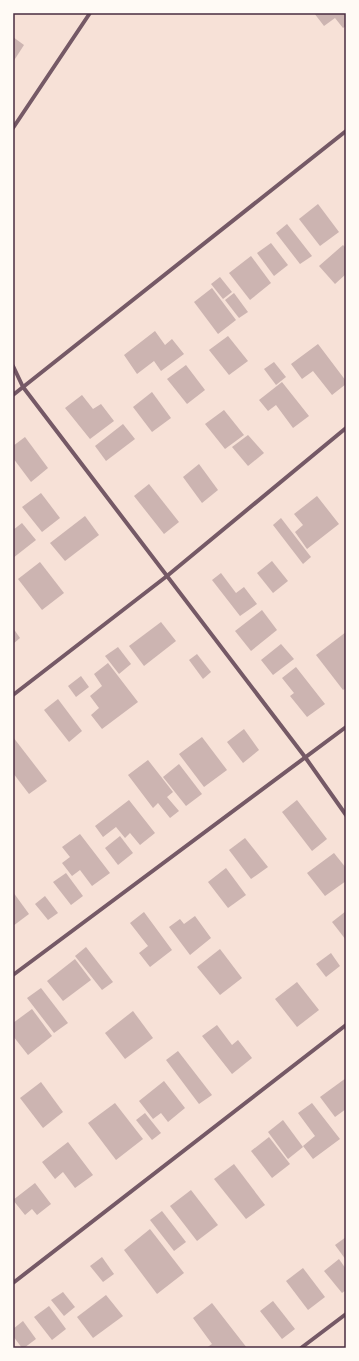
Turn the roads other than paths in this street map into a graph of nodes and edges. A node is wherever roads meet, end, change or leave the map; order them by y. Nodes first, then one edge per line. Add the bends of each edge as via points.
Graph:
1 (90, 13) edge
2 (13, 128) edge
3 (346, 131) edge
4 (13, 366) edge
5 (23, 387) junction
6 (13, 395) edge
7 (346, 428) edge
8 (167, 576) junction
9 (13, 695) edge
10 (346, 727) edge
11 (305, 757) junction
12 (346, 815) edge
13 (13, 975) edge
14 (346, 1025) edge
15 (13, 1283) edge
16 (346, 1314) edge
17 (301, 1348) edge

1 - 2 street
3 - 5 street
4 - 5 street
5 - 6 street
5 - 8 street
7 - 8 street
8 - 9 street
8 - 11 street
10 - 11 street
11 - 12 street
11 - 13 street
14 - 15 street
16 - 17 street

